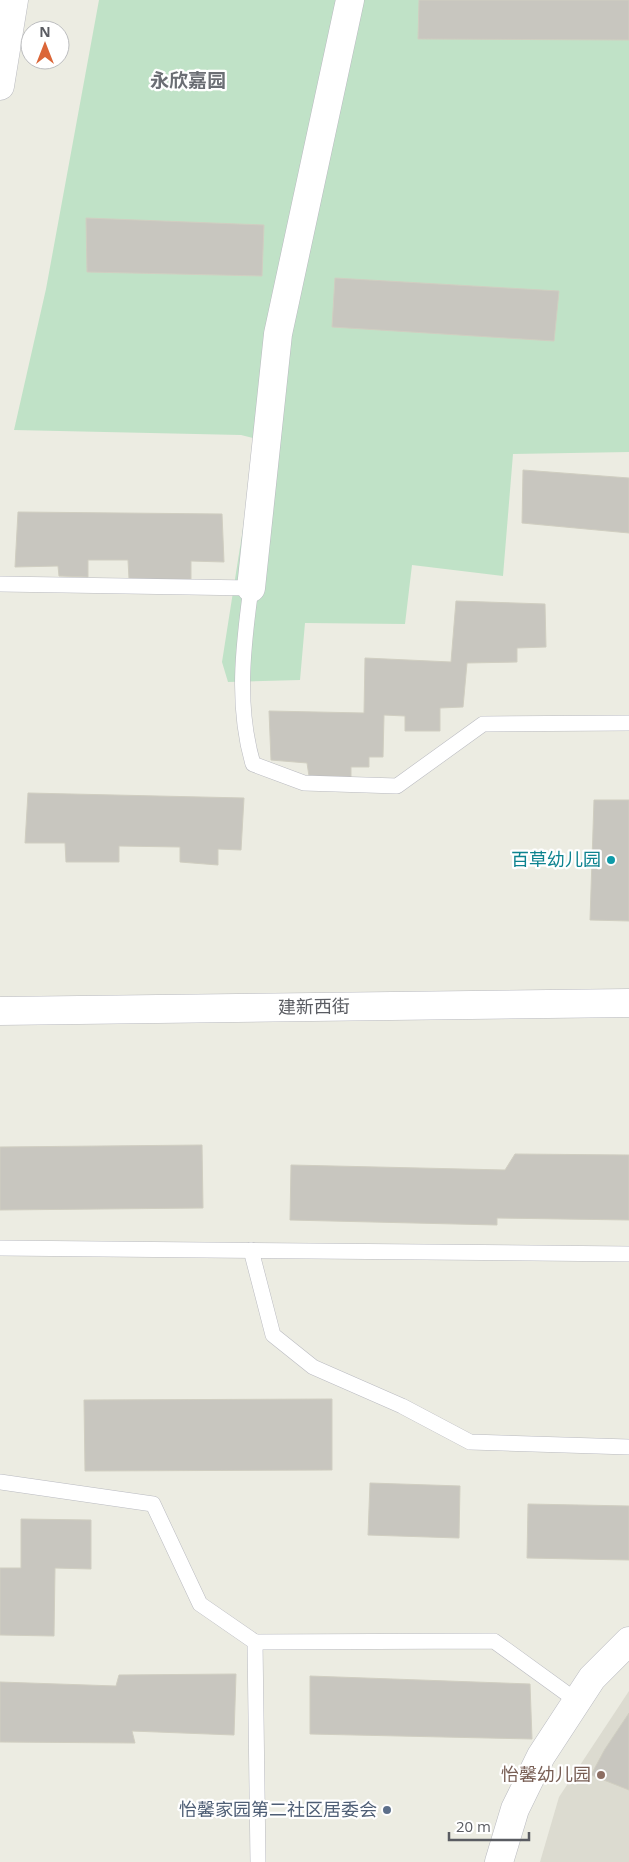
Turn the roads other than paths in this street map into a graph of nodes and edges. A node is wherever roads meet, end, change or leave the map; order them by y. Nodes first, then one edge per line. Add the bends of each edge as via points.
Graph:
1 (14, 0) edge
2 (350, 0) edge
3 (0, 86) edge
4 (0, 584) edge
5 (251, 588) junction
6 (629, 723) edge
7 (629, 1004) edge
8 (0, 1011) edge
9 (0, 1248) edge
10 (252, 1250) junction
11 (629, 1254) edge
12 (629, 1447) edge
13 (0, 1482) edge
14 (629, 1641) edge
15 (254, 1642) junction
16 (577, 1700) junction
17 (258, 1862) edge
18 (499, 1862) edge

1 - 3 street
2 - 5 street via 278,334
4 - 5 lane
5 - 6 lane via 242,686 247,743 253,764 304,783 397,786 483,724
7 - 8 street, 建新西街
9 - 10 lane
10 - 11 lane
10 - 12 lane via 273,1335 313,1366 402,1406 470,1442
13 - 15 lane via 153,1504 200,1604
14 - 16 street via 592,1678
15 - 16 lane via 494,1641
15 - 17 lane
16 - 18 street via 541,1756 515,1809

